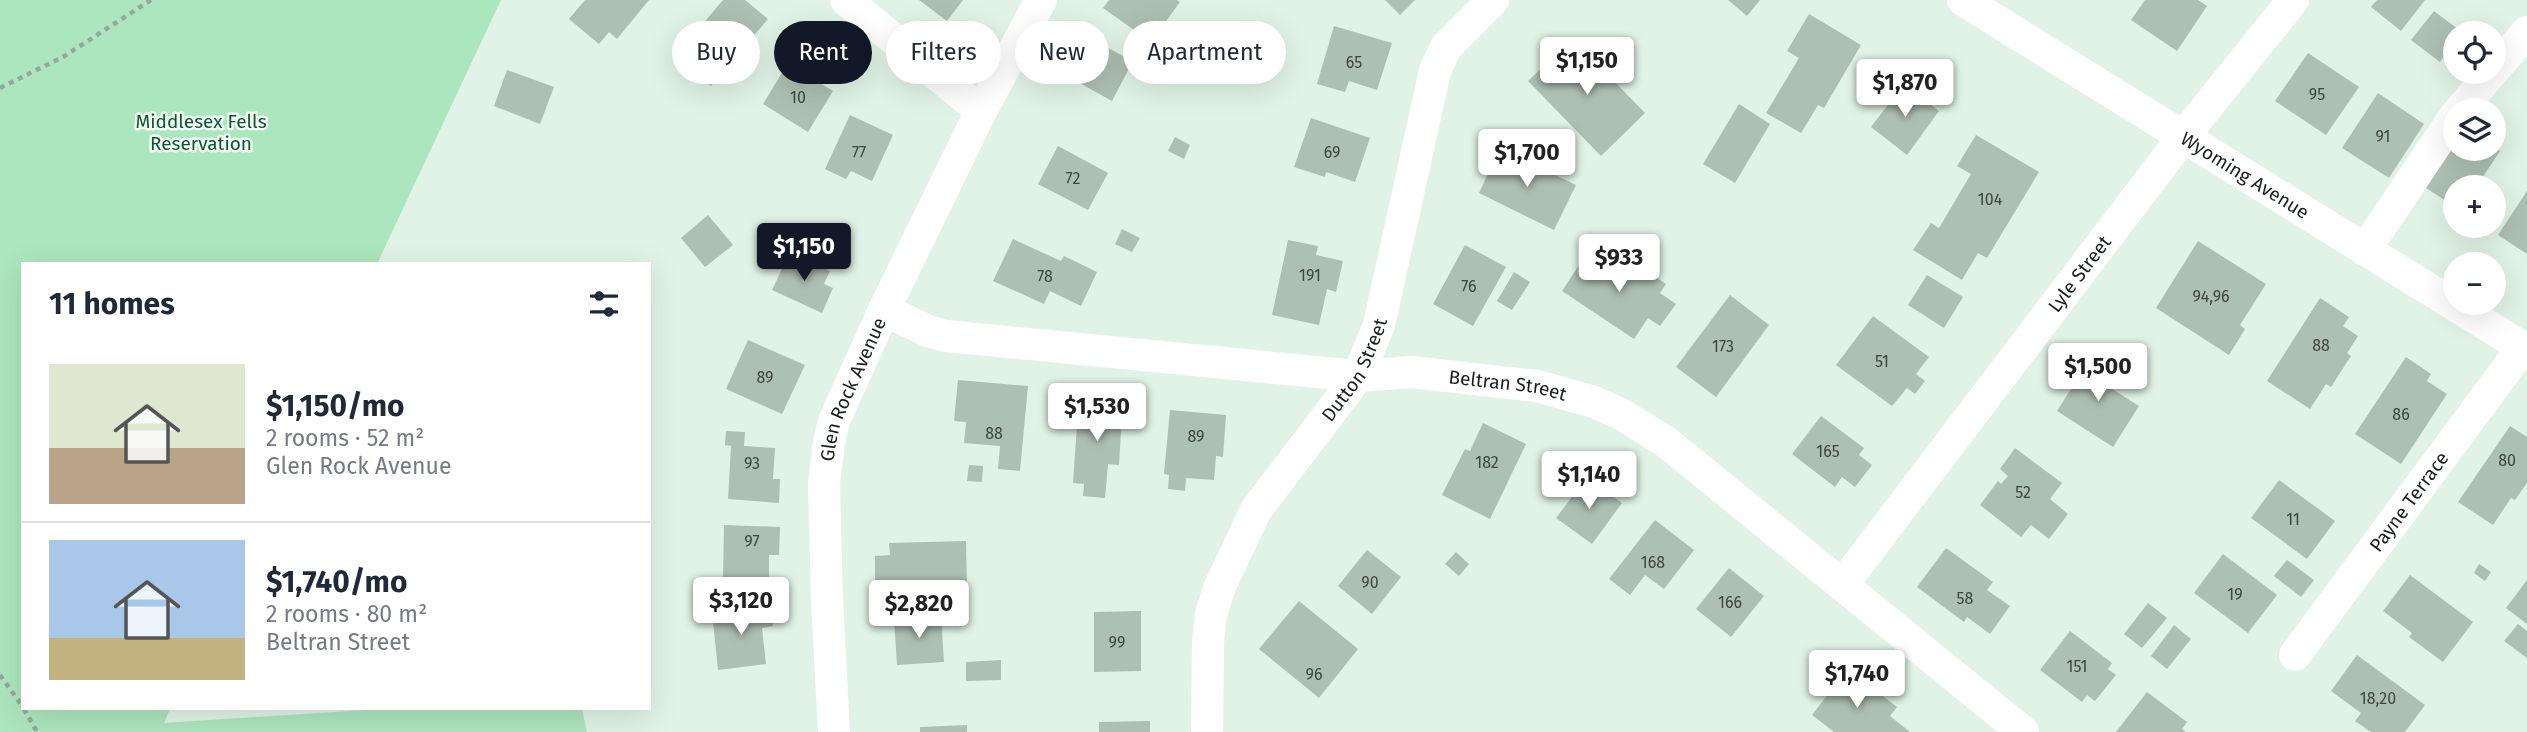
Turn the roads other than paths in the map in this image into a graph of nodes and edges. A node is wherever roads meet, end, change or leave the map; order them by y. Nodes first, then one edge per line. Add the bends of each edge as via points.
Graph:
1 (846, 0) edge
2 (1041, 0) edge
3 (1493, 0) edge
4 (1963, 0) edge
5 (2293, 0) edge
6 (2527, 32) edge
7 (2506, 56) edge
8 (2482, 84) edge
9 (2470, 98) edge
10 (981, 111) junction
11 (2443, 134) edge
12 (2183, 137) junction
13 (2365, 250) junction
14 (884, 310) junction
15 (2525, 349) edge
16 (1358, 376) junction
17 (1843, 584) junction
18 (2295, 655) dead end
19 (834, 732) edge
20 (1207, 732) edge
21 (2023, 732) edge

1 - 10 street
2 - 10 street, Glen Rock Avenue
3 - 16 street, Dutton Street via 1446,47 1435,71 1379,324
4 - 12 street, Wyoming Avenue
5 - 12 street, Lyle Street
6 - 7 street
8 - 9 street
10 - 14 street, Glen Rock Avenue
11 - 13 street
12 - 13 street, Wyoming Avenue
12 - 17 street, Lyle Street
13 - 15 street, Wyoming Avenue
14 - 16 street, Beltran Street via 946,336
14 - 19 street, Glen Rock Avenue via 840,403 824,482
15 - 18 street, Payne Terrace
16 - 17 street, Beltran Street via 1411,372 1502,382 1537,386 1594,402 1666,442
16 - 20 street, Dutton Street via 1256,510 1229,563 1211,614
17 - 21 street, Beltran Street

